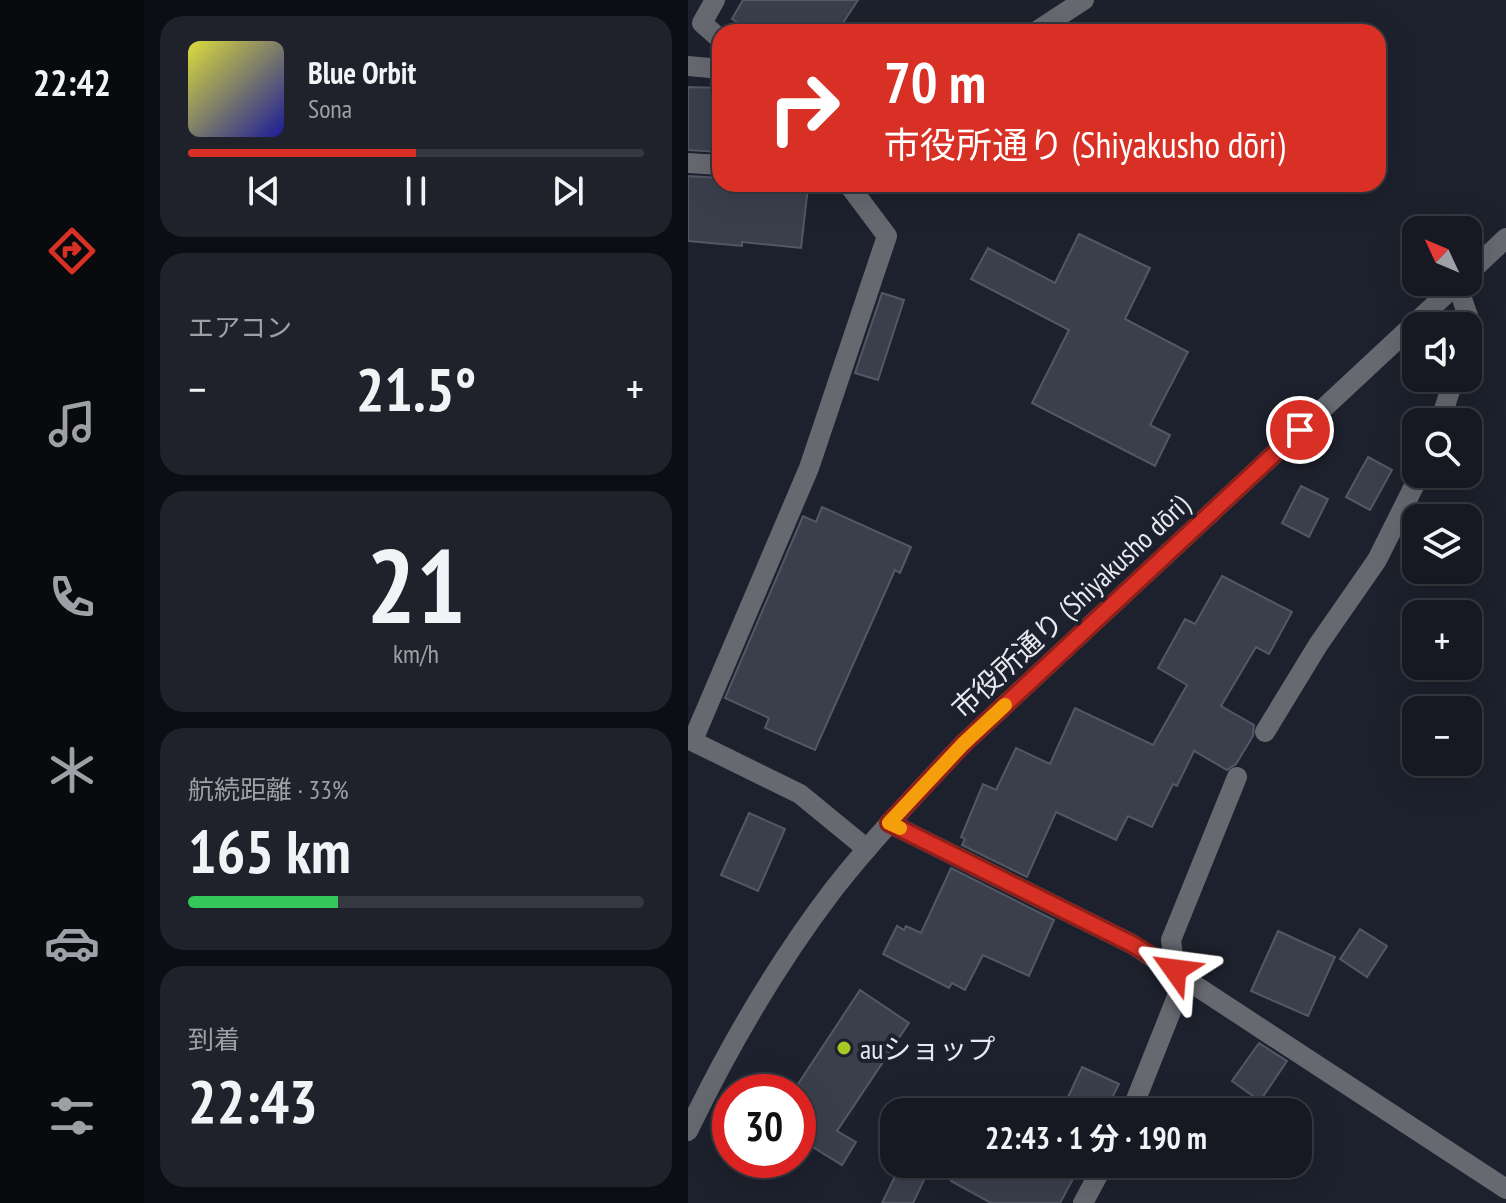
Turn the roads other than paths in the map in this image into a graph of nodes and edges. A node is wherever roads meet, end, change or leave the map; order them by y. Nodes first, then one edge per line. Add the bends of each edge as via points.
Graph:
1 (715, 0) edge
2 (1084, 0) edge
3 (1047, 24) edge
4 (712, 32) edge
5 (688, 66) edge
6 (712, 68) edge
7 (688, 163) edge
8 (712, 164) edge
9 (854, 192) edge
10 (1506, 238) edge
11 (1482, 260) edge
12 (1444, 296) edge
13 (1413, 488) edge
14 (1265, 732) dead end
15 (690, 740) edge
16 (1237, 777) dead end
17 (889, 823) junction
18 (867, 849) junction
19 (1175, 970) junction
20 (1137, 1098) edge
21 (688, 1131) edge
22 (1096, 1178) edge
23 (1506, 1189) edge
24 (1083, 1203) edge

1 - 4 street via 702,23
2 - 3 street
5 - 6 street
7 - 8 street
9 - 15 street via 887,236 809,468
10 - 11 street, 市役所通り (Shiyakusho dōri)
12 - 17 street, 市役所通り (Shiyakusho dōri) via 963,744
13 - 14 street via 1377,560
15 - 18 street via 800,794
16 - 19 street via 1171,940
17 - 18 street, 市役所通り (Shiyakusho dōri)
17 - 19 street
18 - 21 street, 市役所通り (Shiyakusho dōri) via 755,1003
19 - 20 street via 1178,994
19 - 23 street
22 - 24 street

